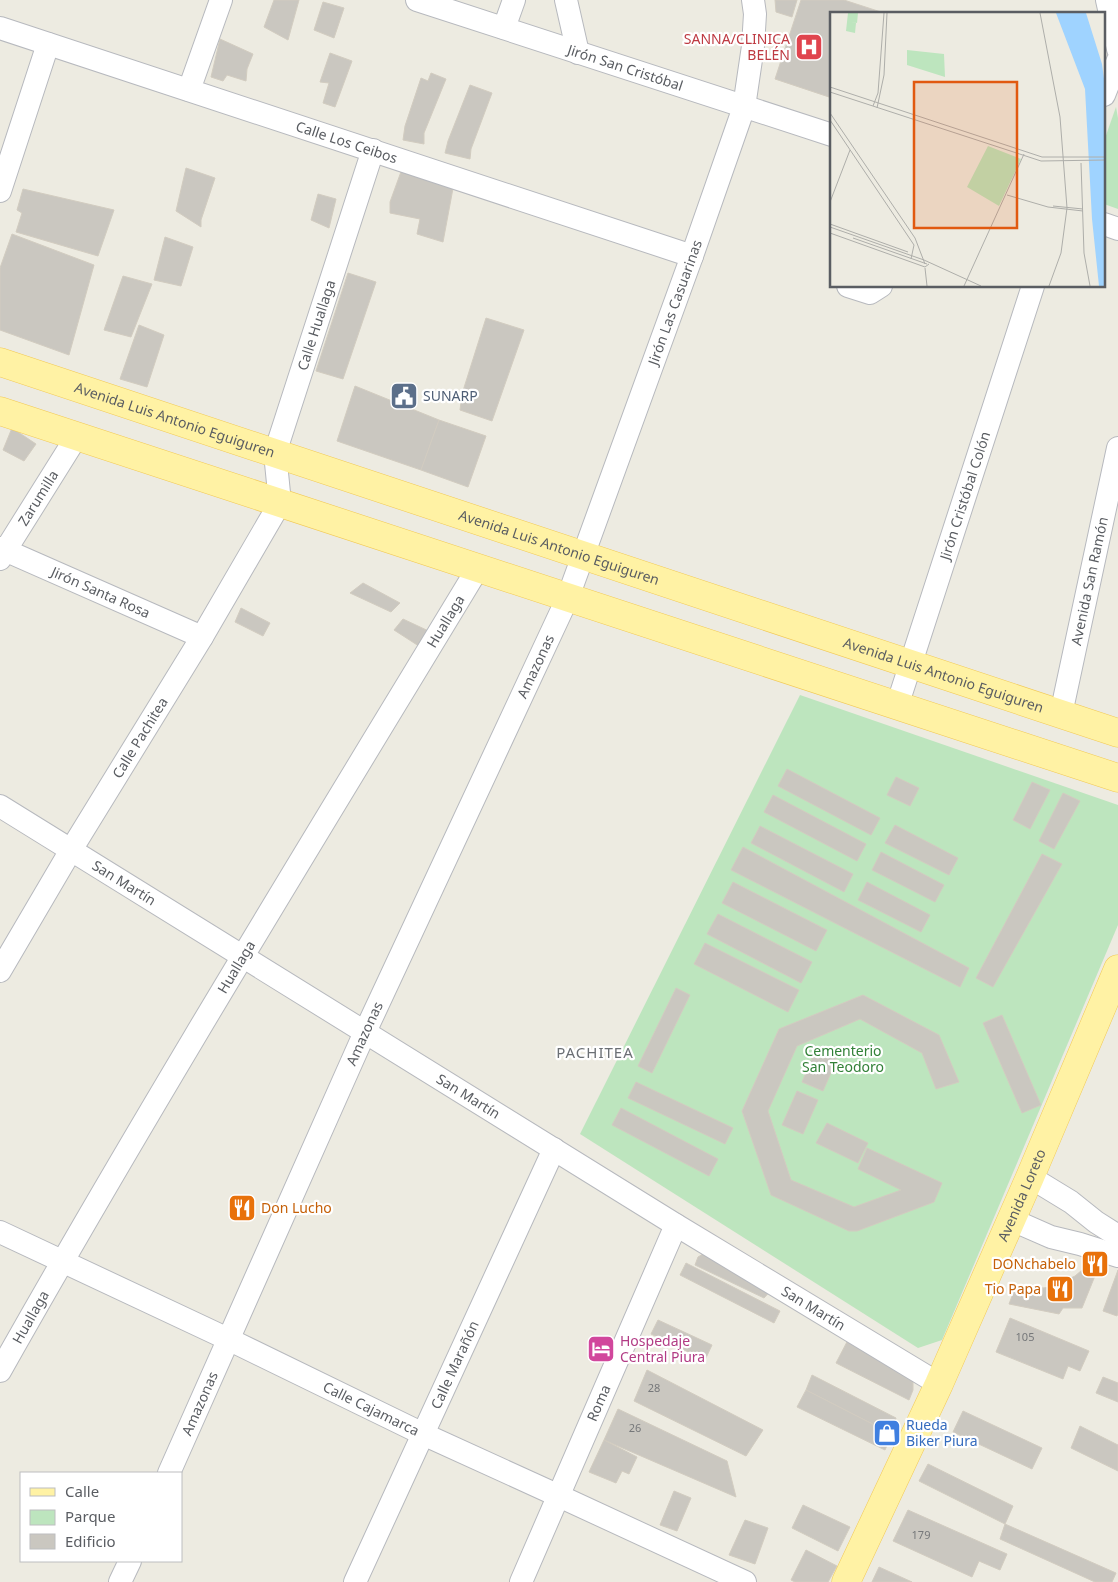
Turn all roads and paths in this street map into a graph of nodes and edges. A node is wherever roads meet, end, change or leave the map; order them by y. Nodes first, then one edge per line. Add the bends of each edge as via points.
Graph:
1 (221, 0) edge
2 (417, 0) edge
3 (514, 0) edge
4 (566, 0) edge
5 (753, 0) edge
6 (1107, 0) edge
7 (0, 28) edge
8 (504, 28) junction
9 (48, 44) junction
10 (1118, 50) edge
11 (578, 52) junction
12 (1118, 60) edge
13 (189, 90) junction
14 (1106, 90) edge
15 (744, 107) junction
16 (830, 134) edge
17 (373, 150) junction
18 (0, 191) edge
19 (1106, 225) edge
20 (1118, 229) edge
21 (692, 256) junction
22 (854, 288) edge
23 (878, 288) edge
24 (1032, 288) edge
25 (0, 362) edge
26 (0, 411) edge
27 (77, 436) junction
28 (1118, 448) edge
29 (275, 453) junction
30 (280, 503) junction
31 (2, 552) edge
32 (584, 556) junction
33 (478, 568) junction
34 (568, 597) junction
35 (202, 637) junction
36 (911, 664) junction
37 (898, 706) junction
38 (1061, 714) junction
39 (1118, 733) edge
40 (1118, 778) edge
41 (0, 806) edge
42 (71, 850) junction
43 (243, 956) junction
44 (1118, 970) edge
45 (0, 971) edge
46 (365, 1032) junction
47 (554, 1149) junction
48 (1030, 1177) junction
49 (1010, 1219) junction
50 (676, 1225) junction
51 (0, 1232) edge
52 (1118, 1236) edge
53 (1118, 1256) edge
54 (62, 1261) junction
55 (230, 1340) junction
56 (0, 1371) edge
57 (939, 1384) junction
58 (423, 1434) junction
59 (169, 1472) edge
60 (559, 1496) junction
61 (130, 1562) edge
62 (120, 1582) edge
63 (355, 1582) edge
64 (521, 1582) edge
65 (745, 1582) edge
66 (846, 1582) edge

1 - 13 street
2 - 8 street, Jirón San Cristóbal
3 - 8 street
4 - 11 street
5 - 15 street, Jirón Las Casuarinas via 756,14
6 - 10 street
7 - 9 street, Calle Los Ceibos
8 - 11 street, Jirón San Cristóbal
9 - 13 street, Calle Los Ceibos
9 - 18 street
11 - 15 street, Jirón San Cristóbal
12 - 14 street
13 - 17 street, Calle Los Ceibos
15 - 16 street, Jirón San Cristóbal
15 - 21 street, Jirón Las Casuarinas
17 - 21 street, Calle Los Ceibos
17 - 29 street, Calle Huallaga
19 - 20 street
21 - 32 street, Jirón Las Casuarinas
22 - 23 street via 870,293
24 - 36 street, Jirón Cristóbal Colón
25 - 29 main road, Avenida Luis Antonio Eguiguren
26 - 27 main road
27 - 30 main road
27 - 31 street, Zarumilla
28 - 38 street, Avenida San Ramón
29 - 30 street, Calle Huallaga
29 - 32 main road, Avenida Luis Antonio Eguiguren
30 - 33 main road
30 - 35 street, Calle Pachitea
31 - 35 street, Jirón Santa Rosa
32 - 34 street, Jirón Las Casuarinas
32 - 36 main road, Avenida Luis Antonio Eguiguren
33 - 34 main road
33 - 43 street, Huallaga
34 - 37 main road
34 - 46 street, Amazonas
35 - 42 street, Calle Pachitea
36 - 37 street, Jirón Cristóbal Colón
36 - 38 main road, Avenida Luis Antonio Eguiguren
37 - 40 main road
38 - 39 main road, Avenida Luis Antonio Eguiguren
41 - 42 street, San Martín
42 - 43 street, San Martín
42 - 45 street, Calle Pachitea
43 - 46 street, San Martín
43 - 54 street, Huallaga
44 - 48 main road, Avenida Loreto
46 - 47 street, San Martín
46 - 55 street, Amazonas
47 - 50 street, San Martín
47 - 58 street, Calle Marañón
48 - 49 main road, Avenida Loreto
48 - 52 street
49 - 53 street via 1051,1237
49 - 57 main road, Avenida Loreto
50 - 57 street, San Martín
50 - 60 street, Roma
51 - 54 street, Calle Cajamarca
54 - 55 street, Calle Cajamarca
54 - 56 street, Huallaga
55 - 58 street, Calle Cajamarca
55 - 59 street, Amazonas
57 - 66 main road, Avenida Loreto
58 - 60 street, Calle Cajamarca
58 - 63 street, Calle Marañón
60 - 64 street, Roma
60 - 65 street, Calle Cajamarca
61 - 62 street

